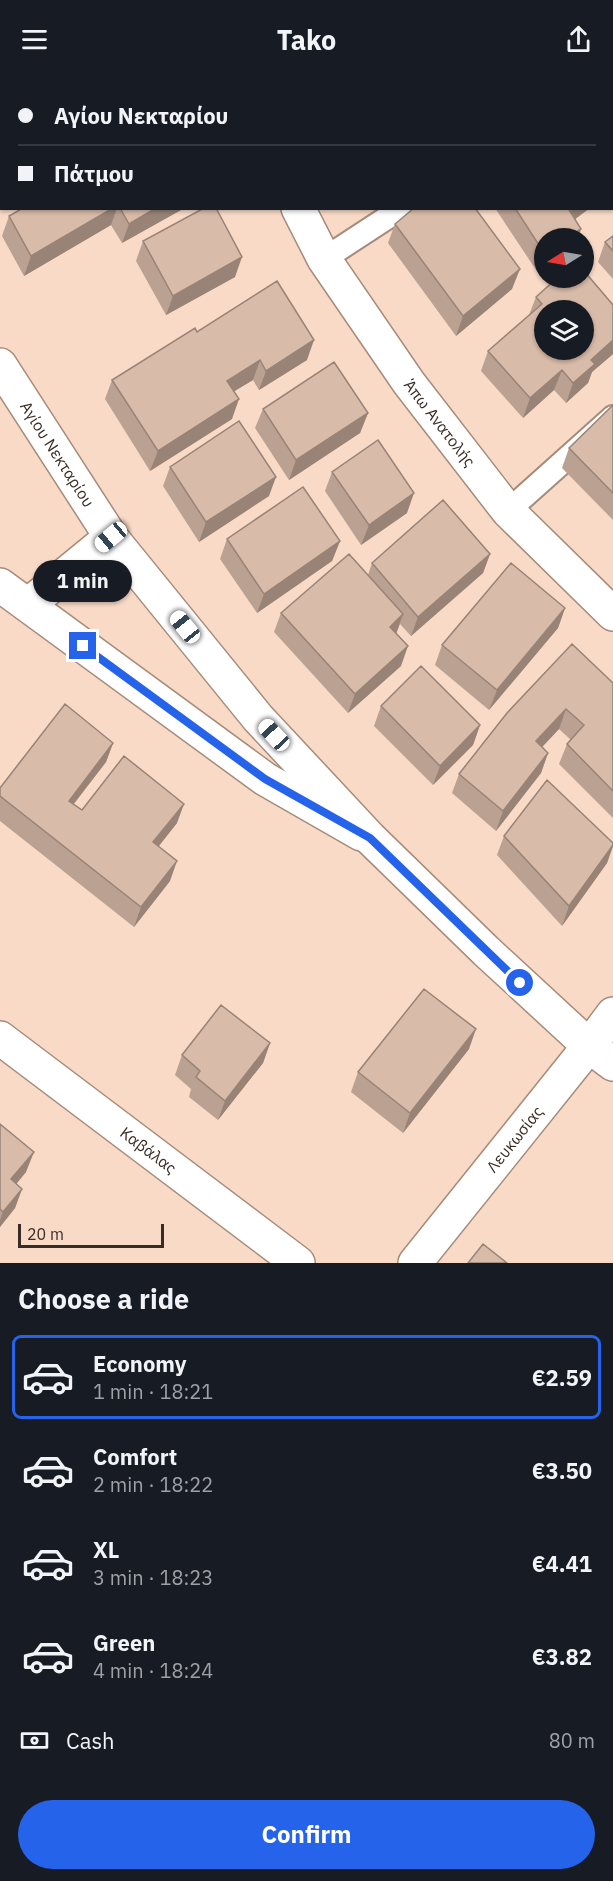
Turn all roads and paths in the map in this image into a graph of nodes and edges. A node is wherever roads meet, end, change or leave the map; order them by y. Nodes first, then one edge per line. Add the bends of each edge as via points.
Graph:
1 (299, 210) edge
2 (399, 210) edge
3 (324, 259) junction
4 (0, 365) edge
5 (613, 417) edge
6 (508, 511) junction
7 (111, 537) junction
8 (0, 585) edge
9 (28, 605) junction
10 (613, 614) edge
11 (370, 838) junction
12 (613, 1014) edge
13 (0, 1038) edge
14 (601, 1055) edge
15 (298, 1263) edge
16 (415, 1263) edge

1 - 3 street, Άπω Ανατολής
2 - 3 lane
3 - 6 street, Άπω Ανατολής via 409,384
4 - 7 street, Αγίου Νεκταρίου
5 - 6 lane
6 - 10 street, Άπω Ανατολής
7 - 9 street
7 - 11 street, Αγίου Νεκταρίου via 258,718
8 - 9 street
9 - 11 street via 265,779
11 - 14 street, Αγίου Νεκταρίου
12 - 14 street, Λευκωσίας
13 - 15 street, Καβάλας
14 - 16 street, Λευκωσίας

